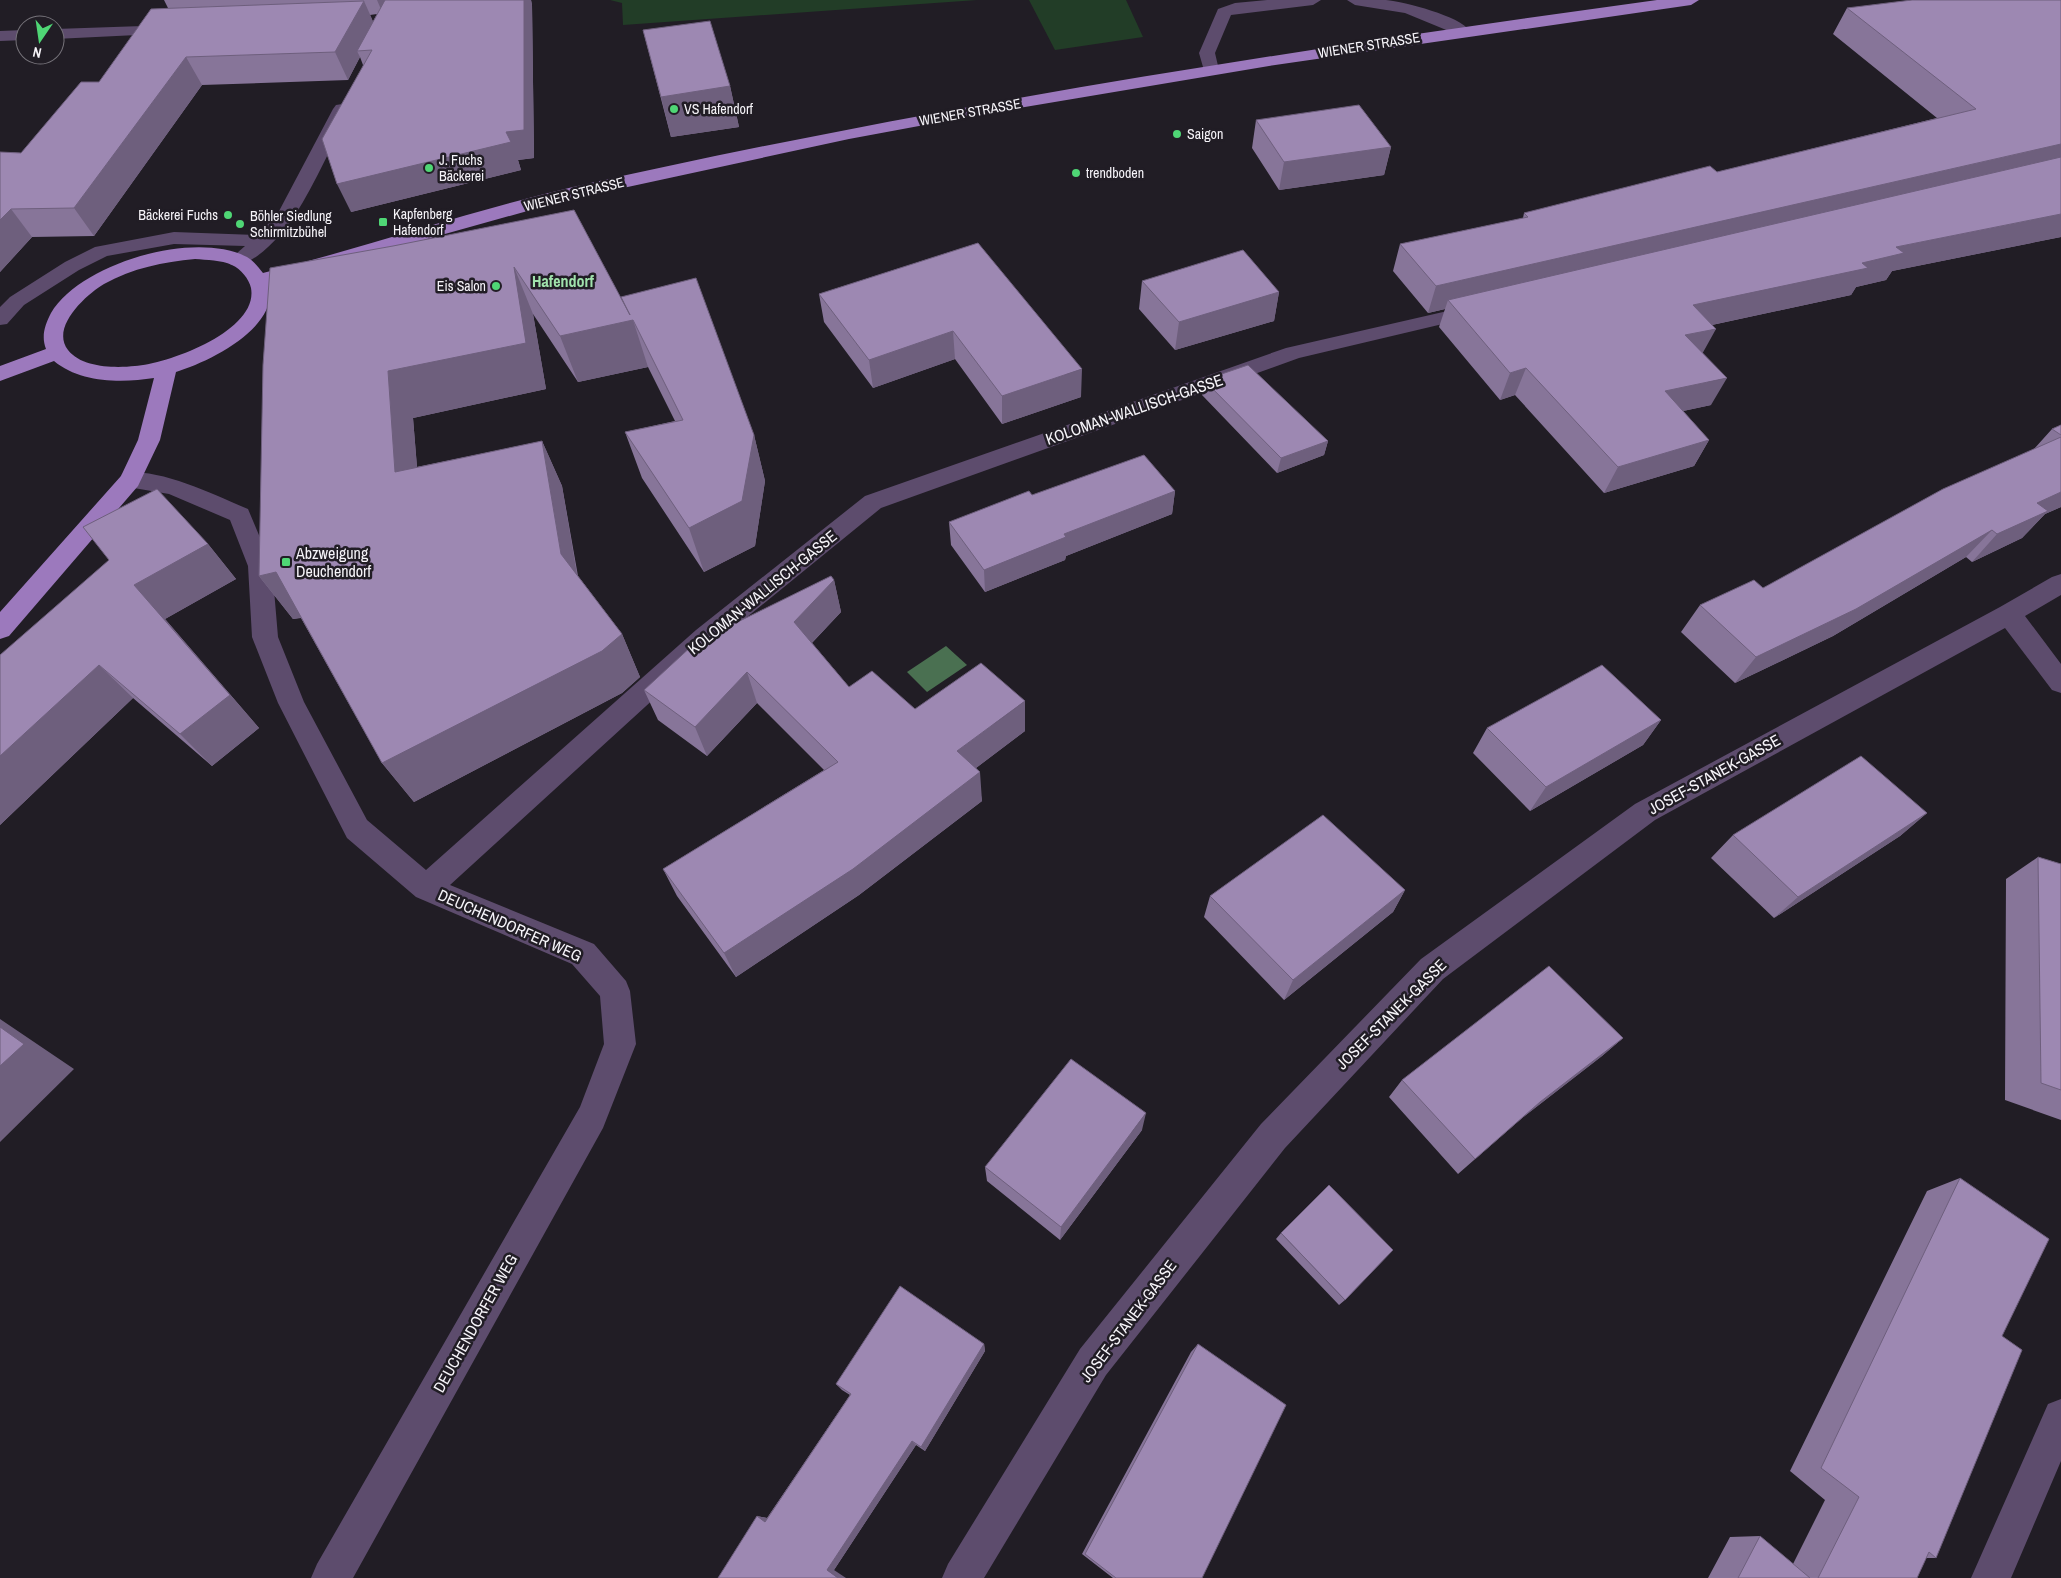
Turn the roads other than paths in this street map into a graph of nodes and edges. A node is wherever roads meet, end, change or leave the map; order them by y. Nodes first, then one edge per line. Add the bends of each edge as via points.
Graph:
1 (1313, 0) edge
2 (1355, 0) edge
3 (1691, 0) edge
4 (184, 29) edge
5 (1462, 31) junction
6 (65, 34) edge
7 (0, 36) edge
8 (15, 36) edge
9 (1211, 70) junction
10 (349, 96) edge
11 (263, 241) junction
12 (238, 261) junction
13 (260, 280) junction
14 (48, 282) junction
15 (84, 289) junction
16 (1498, 305) edge
17 (0, 319) edge
18 (58, 352) junction
19 (167, 368) junction
20 (0, 374) edge
21 (124, 489) junction
22 (2061, 583) edge
23 (2009, 614) junction
24 (0, 630) edge
25 (2061, 683) edge
26 (426, 888) junction
27 (2061, 1417) edge
28 (331, 1578) edge
29 (962, 1578) edge
30 (1991, 1578) edge

1 - 9 street via 1224,12 1207,53
2 - 5 street via 1437,16
3 - 5 main road, WIENER STRASSE
4 - 6 street
5 - 9 main road, WIENER STRASSE
7 - 8 street
9 - 13 main road, WIENER STRASSE via 926,119 567,194 330,263
10 - 11 street via 286,215
11 - 12 street
11 - 14 street via 174,238 142,242 102,250
12 - 13 main road
12 - 15 main road via 217,255 174,255 130,265
13 - 19 main road via 262,291 258,309 238,332 210,351
14 - 15 street
14 - 17 street via 17,301
15 - 18 main road via 61,313 52,334
16 - 26 street, KOLOMAN-WALLISCH-GASSE via 1294,353 873,502 705,637
18 - 19 main road via 75,366 103,373 138,373
18 - 20 main road
19 - 21 main road via 149,440
21 - 24 main road
21 - 26 street, DEUCHENDORFER WEG via 173,487 240,515 260,566 265,637 291,702 357,830
22 - 23 street, JOSEF-STANEK-GASSE
23 - 25 street
23 - 29 street, JOSEF-STANEK-GASSE via 1645,812 1432,969 1273,1136 1093,1362
26 - 28 street, DEUCHENDORFER WEG via 583,954 615,991 620,1044 592,1117
27 - 30 street

